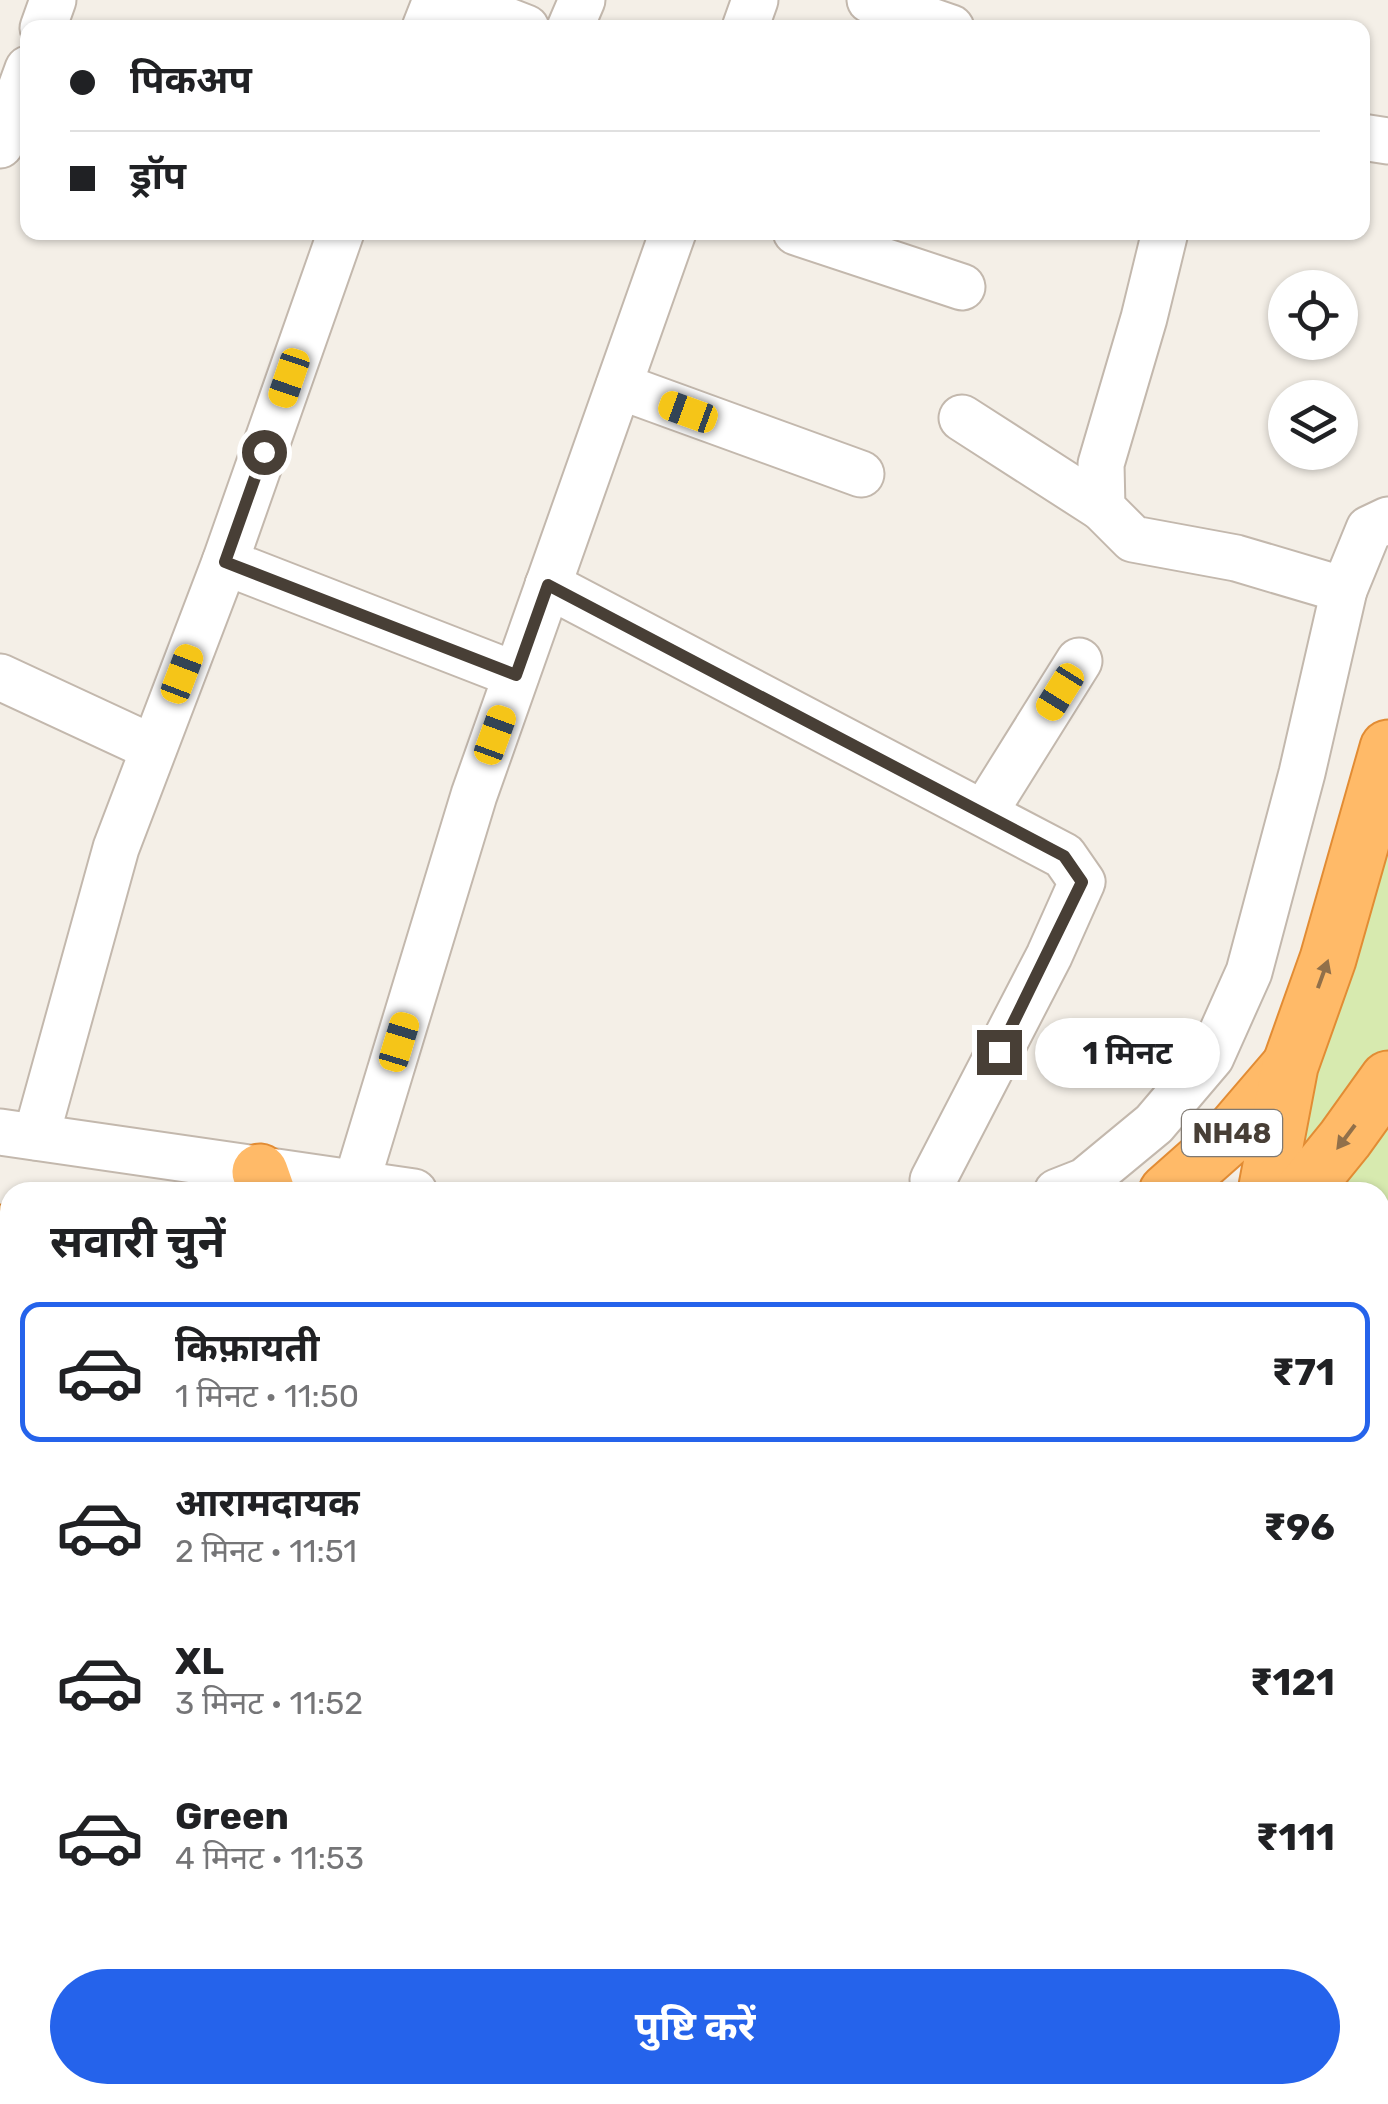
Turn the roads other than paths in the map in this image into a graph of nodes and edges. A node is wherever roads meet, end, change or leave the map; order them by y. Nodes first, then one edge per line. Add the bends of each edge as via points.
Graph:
1 (454, 0) edge
2 (870, 0) edge
3 (505, 20) edge
4 (928, 20) edge
5 (20, 88) edge
6 (3, 128) edge
7 (339, 240) edge
8 (669, 240) edge
9 (820, 240) edge
10 (1163, 240) edge
11 (962, 287) dead end
12 (618, 386) junction
13 (962, 418) dead end
14 (861, 474) dead end
15 (1102, 508) junction
16 (1388, 520) edge
17 (225, 562) junction
18 (548, 585) junction
19 (1344, 590) junction
20 (1079, 661) dead end
21 (516, 675) junction
22 (0, 676) edge
23 (153, 748) junction
24 (1388, 748) edge
25 (984, 813) junction
26 (1290, 1066) junction
27 (1388, 1079) edge
28 (18, 1134) edge
29 (933, 1180) dead end
30 (264, 1182) edge
31 (357, 1182) edge
32 (1082, 1182) edge
33 (1179, 1182) edge
34 (1268, 1182) edge
35 (1310, 1182) edge

1 - 3 street
2 - 4 street
5 - 6 street
7 - 17 street
8 - 12 street
9 - 11 street
10 - 15 street via 1101,464
12 - 14 street
12 - 18 street
13 - 15 street
15 - 19 street via 1133,539 1236,558
16 - 19 street via 1369,529
17 - 21 street
17 - 23 street
18 - 21 street
18 - 25 street
19 - 32 street via 1250,972 1211,1057 1154,1124
20 - 25 street
21 - 31 street
22 - 23 street
23 - 28 street
26 -> 24 highway, NH48
25 - 29 street via 1064,856 1082,882
26 - 33 highway, NH48
26 - 34 highway
27 -> 35 highway, NH48
28 - 30 street

